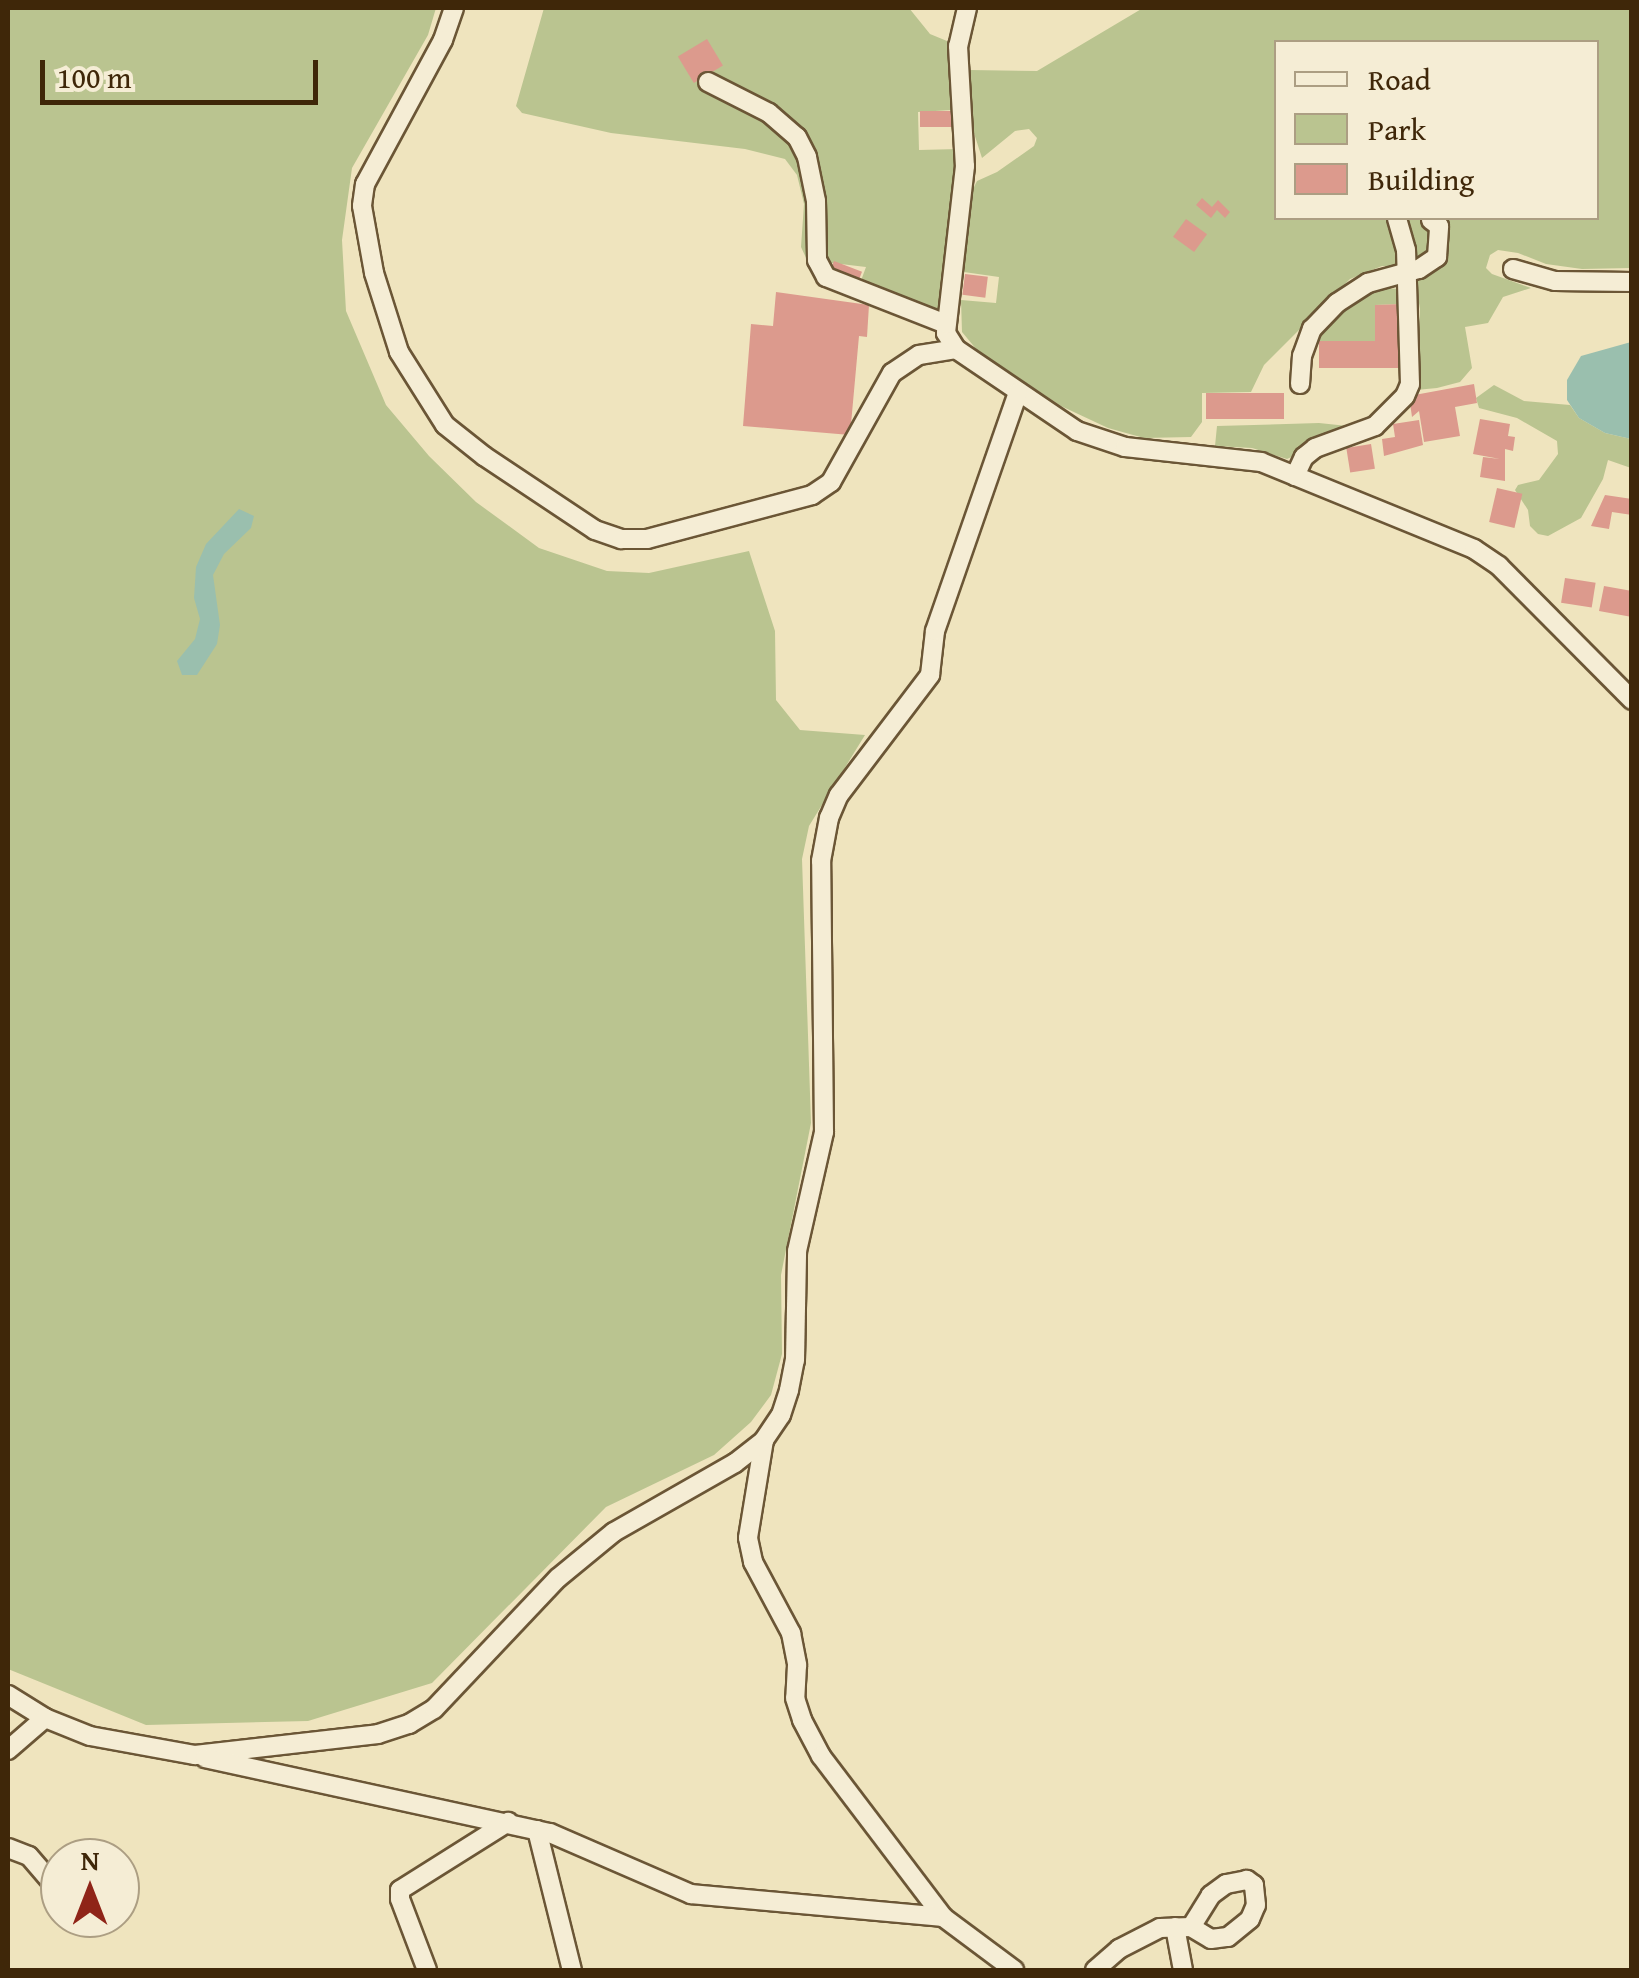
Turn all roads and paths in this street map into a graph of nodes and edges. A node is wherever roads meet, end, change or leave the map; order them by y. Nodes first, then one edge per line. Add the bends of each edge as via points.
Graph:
1 (454, 8) edge
2 (967, 8) edge
3 (708, 82) dead end
4 (1398, 220) edge
5 (1432, 220) dead end
6 (1513, 270) dead end
7 (1406, 274) junction
8 (1632, 282) edge
9 (946, 324) junction
10 (956, 349) junction
11 (1300, 384) dead end
12 (1018, 392) junction
13 (1295, 476) junction
14 (1632, 700) edge
15 (764, 1440) junction
16 (8, 1695) edge
17 (38, 1724) junction
18 (8, 1725) edge
19 (8, 1750) edge
20 (195, 1755) junction
21 (508, 1822) junction
22 (538, 1830) junction
23 (8, 1848) edge
24 (40, 1870) edge
25 (943, 1917) junction
26 (1106, 1966) edge
27 (427, 1970) edge
28 (572, 1970) edge
29 (1014, 1970) edge
30 (1184, 1970) edge

1 - 10 street via 444,40 365,184 362,206 399,352 445,425 484,456 596,530 621,540 647,538 812,496 831,482 892,373 919,355
2 - 9 street via 958,46 965,166
3 - 9 street via 769,113 797,137 808,157 817,260 826,277
4 - 7 street
5 - 7 street via 1439,226 1437,257
6 - 8 street via 1555,281
7 - 11 street via 1368,283 1337,303 1312,329
7 - 13 street via 1406,396 1376,426 1314,448
9 - 10 street
10 - 12 street
12 - 13 street via 1077,431 1125,447 1261,462
12 - 15 street via 935,632 930,675 829,818 821,862 824,1132 797,1251 795,1360 781,1415
13 - 14 street via 1474,549
15 - 20 street via 735,1464 614,1532 558,1578 434,1709 409,1724 378,1734
15 - 25 street via 748,1538 753,1562 791,1634 802,1720 821,1756
16 - 17 street
17 - 18 street
17 - 19 street
17 - 20 street
20 - 21 street
21 - 22 street
21 - 27 street via 400,1890
22 - 25 street via 690,1894
22 - 28 street
23 - 24 street
25 - 29 street
26 - 30 street via 1160,1928 1183,1927

